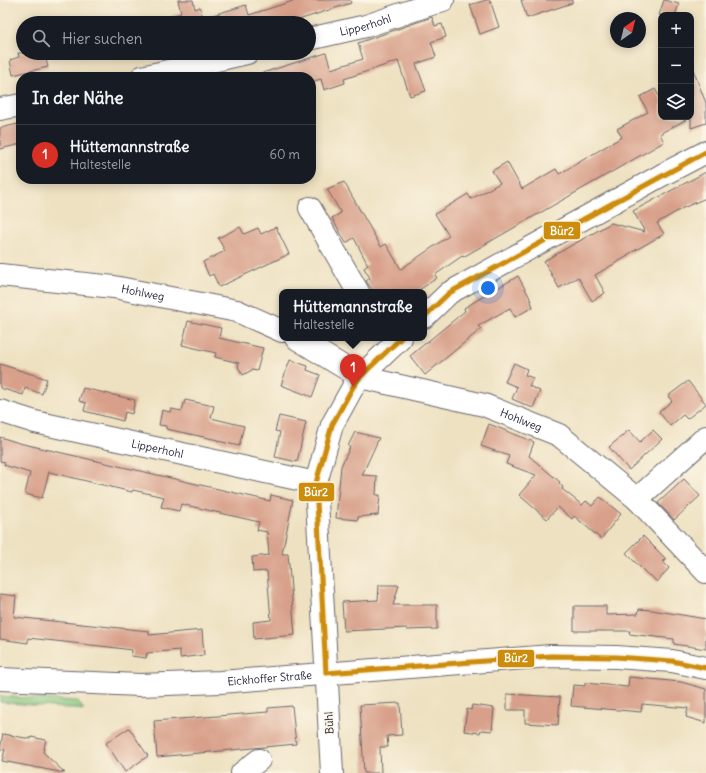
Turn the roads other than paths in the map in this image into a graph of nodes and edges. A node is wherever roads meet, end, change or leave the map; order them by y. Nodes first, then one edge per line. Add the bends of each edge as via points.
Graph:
1 (443, 0) edge
2 (316, 37) edge
3 (216, 60) edge
4 (164, 72) edge
5 (16, 106) edge
6 (0, 109) edge
7 (706, 152) edge
8 (310, 208) dead end
9 (0, 274) edge
10 (356, 289) edge
11 (427, 314) edge
12 (279, 330) edge
13 (301, 341) edge
14 (392, 342) edge
15 (360, 377) junction
16 (0, 411) edge
17 (706, 437) edge
18 (316, 483) junction
19 (636, 499) junction
20 (706, 572) edge
21 (706, 668) edge
22 (326, 673) junction
23 (0, 679) edge
24 (259, 760) dead end
25 (242, 773) edge
26 (332, 773) edge

1 - 2 street, Lipperhohl via 366,26
3 - 4 street
5 - 6 street
7 - 11 street via 449,293
8 - 10 street
9 - 12 street, Hohlweg via 114,287 237,311
13 - 15 street, Hohlweg
14 - 15 street, Bühl
15 - 18 street, Bühl via 332,425
15 - 19 street, Hohlweg via 484,405 559,435
16 - 18 street, Lipperhohl via 36,422
17 - 19 street
18 - 22 street, Bühl
19 - 20 street, Hohlweg
21 - 22 street, Eickhoffer Straße via 616,657 552,656
22 - 23 street, Eickhoffer Straße via 220,682 140,685
22 - 26 street, Bühl
24 - 25 street

